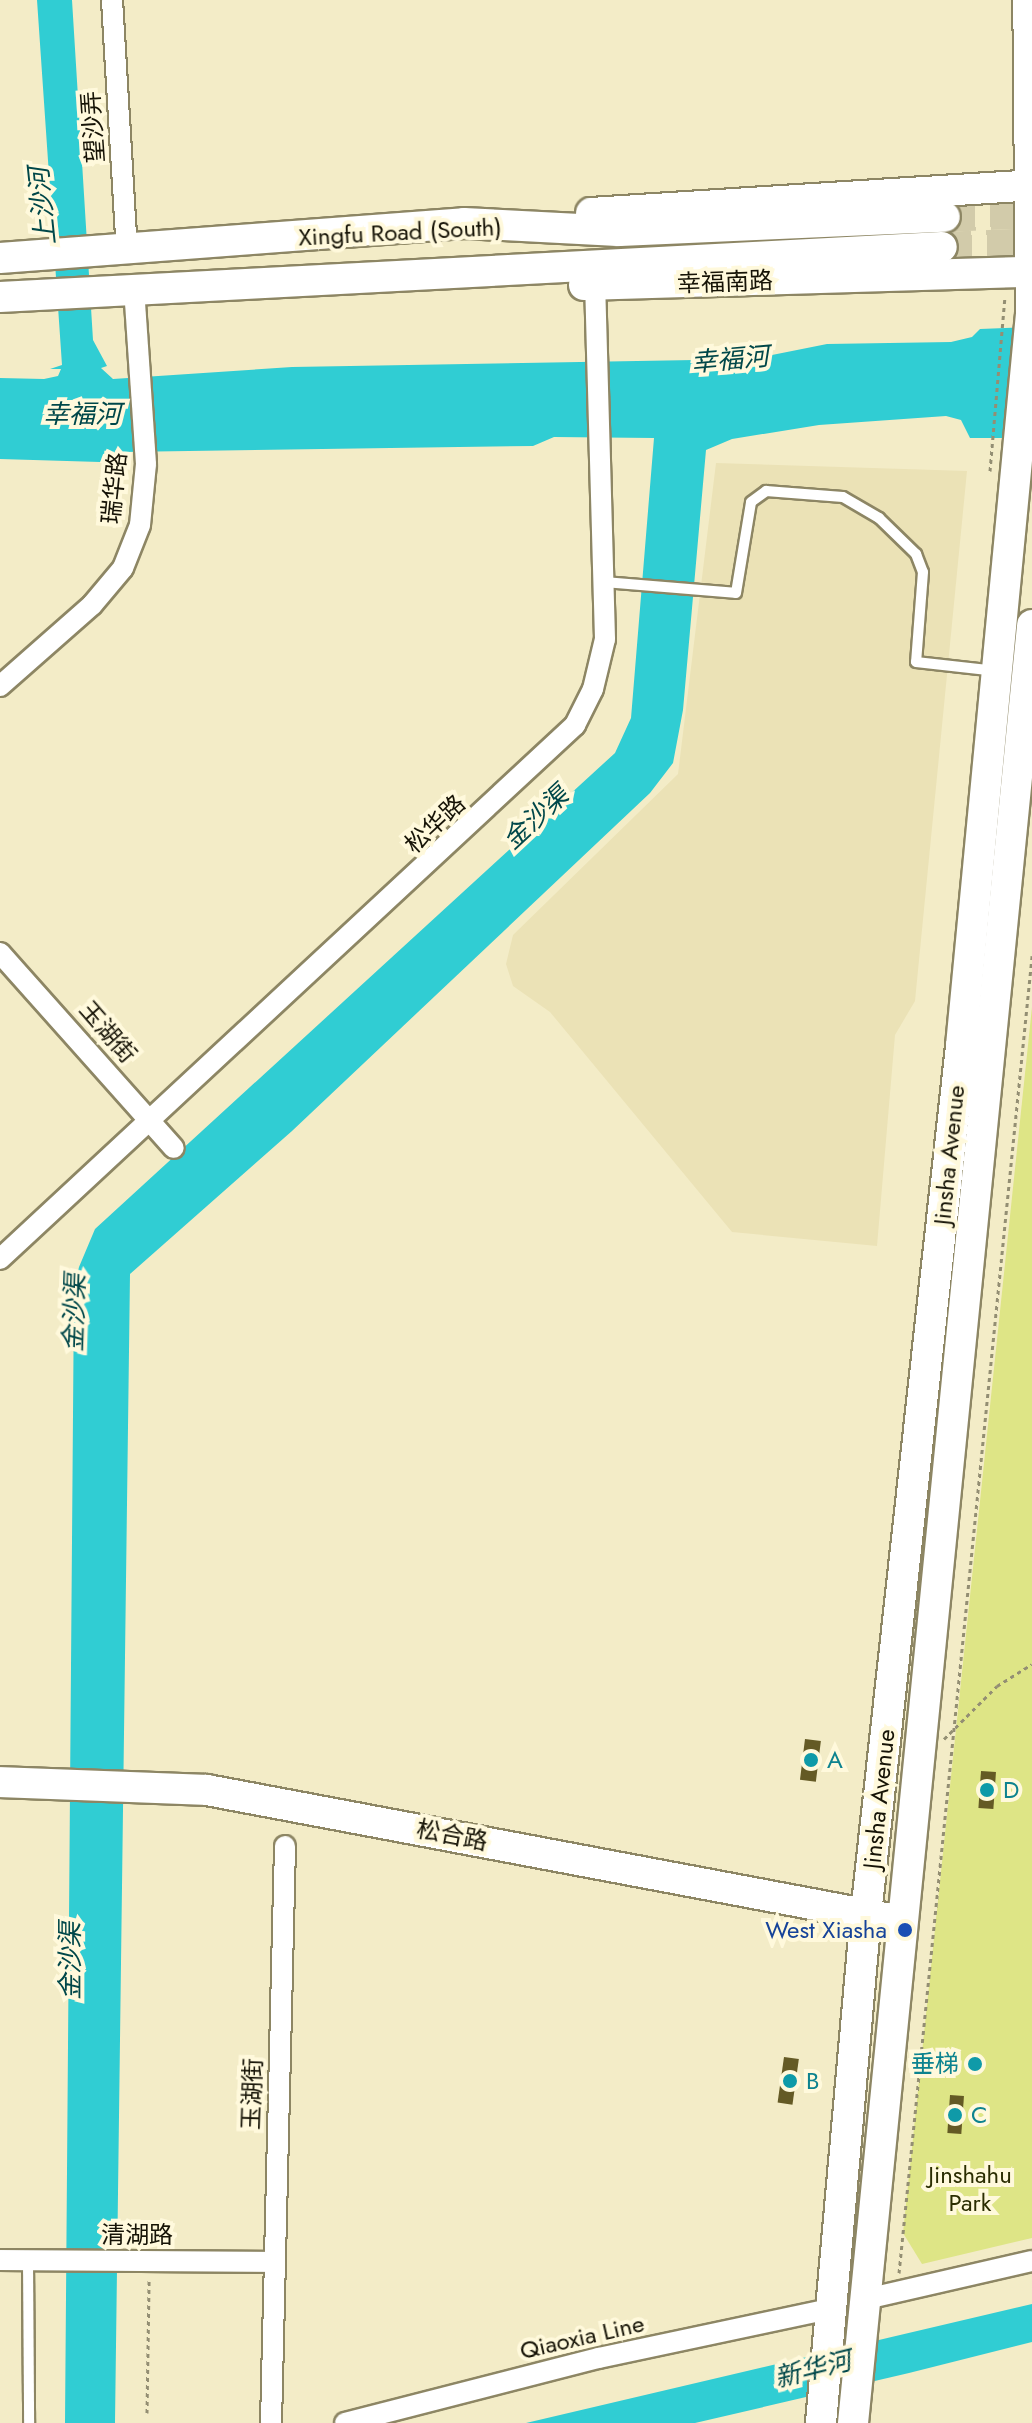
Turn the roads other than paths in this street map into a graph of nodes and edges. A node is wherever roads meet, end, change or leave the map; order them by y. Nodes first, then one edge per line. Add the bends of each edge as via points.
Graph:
1 (112, 0) edge
2 (1028, 0) edge
3 (1032, 185) edge
4 (945, 217) tunnel mouth
5 (464, 223) junction
6 (942, 247) tunnel mouth
7 (114, 252) junction
8 (0, 258) edge
9 (1032, 272) edge
10 (418, 274) junction
11 (595, 286) junction
12 (134, 289) junction
13 (0, 297) edge
14 (1017, 313) edge
15 (603, 582) junction
16 (1032, 625) edge
17 (998, 671) junction
18 (0, 686) edge
19 (0, 953) edge
20 (153, 1122) junction
21 (174, 1148) dead end
22 (0, 1259) edge
23 (0, 1782) edge
24 (285, 1846) dead end
25 (866, 1914) junction
26 (900, 1920) junction
27 (0, 2260) edge
28 (28, 2261) junction
29 (1032, 2261) edge
30 (273, 2262) junction
31 (866, 2299) junction
32 (834, 2308) junction
33 (29, 2423) edge
34 (271, 2423) edge
35 (345, 2423) edge
36 (821, 2423) edge
37 (853, 2423) edge

1 - 7 street, 望沙弄
2 - 3 main road, Jinsha Avenue
3 - 5 main road
3 - 9 main road, Jinsha Avenue
4 - 5 main road, Xingfu Road (South) via 618,231
5 - 7 main road, Xingfu Road (South)
6 - 10 main road, Xingfu Road (South)
7 - 8 main road, Xingfu Road (South)
9 - 11 main road, 幸福南路
9 - 14 main road, Jinsha Avenue
10 - 11 main road, 幸福南路
10 - 12 main road, Xingfu Road (South)
11 - 15 street, 松华路
12 - 13 main road, Xingfu Road (South)
12 - 18 street, 瑞华路 via 146,464 140,525 123,568 92,605
14 - 17 main road, Jinsha Avenue via 1003,468
15 - 17 lane via 736,593 751,502 766,491 843,497 879,518 916,554 923,572 916,662
15 - 20 street, 松华路 via 605,639 593,689 575,725
16 - 26 main road, Jinsha Avenue
17 - 25 main road, Jinsha Avenue
19 - 20 street, 玉湖街
20 - 21 street, 玉湖街
20 - 22 street, 松华路
23 - 25 main road, 松合路 via 207,1790
24 - 30 street, 玉湖街
25 - 26 main road, 松合路
25 - 32 main road, Jinsha Avenue
26 - 31 main road, Jinsha Avenue
27 - 28 street, 清湖路
28 - 30 street, 清湖路
28 - 33 lane
29 - 31 street
30 - 34 street, 玉湖街
31 - 37 main road, Jinsha Avenue
32 - 35 street, Qiaoxia Line via 599,2358
32 - 36 main road, Jinsha Avenue

